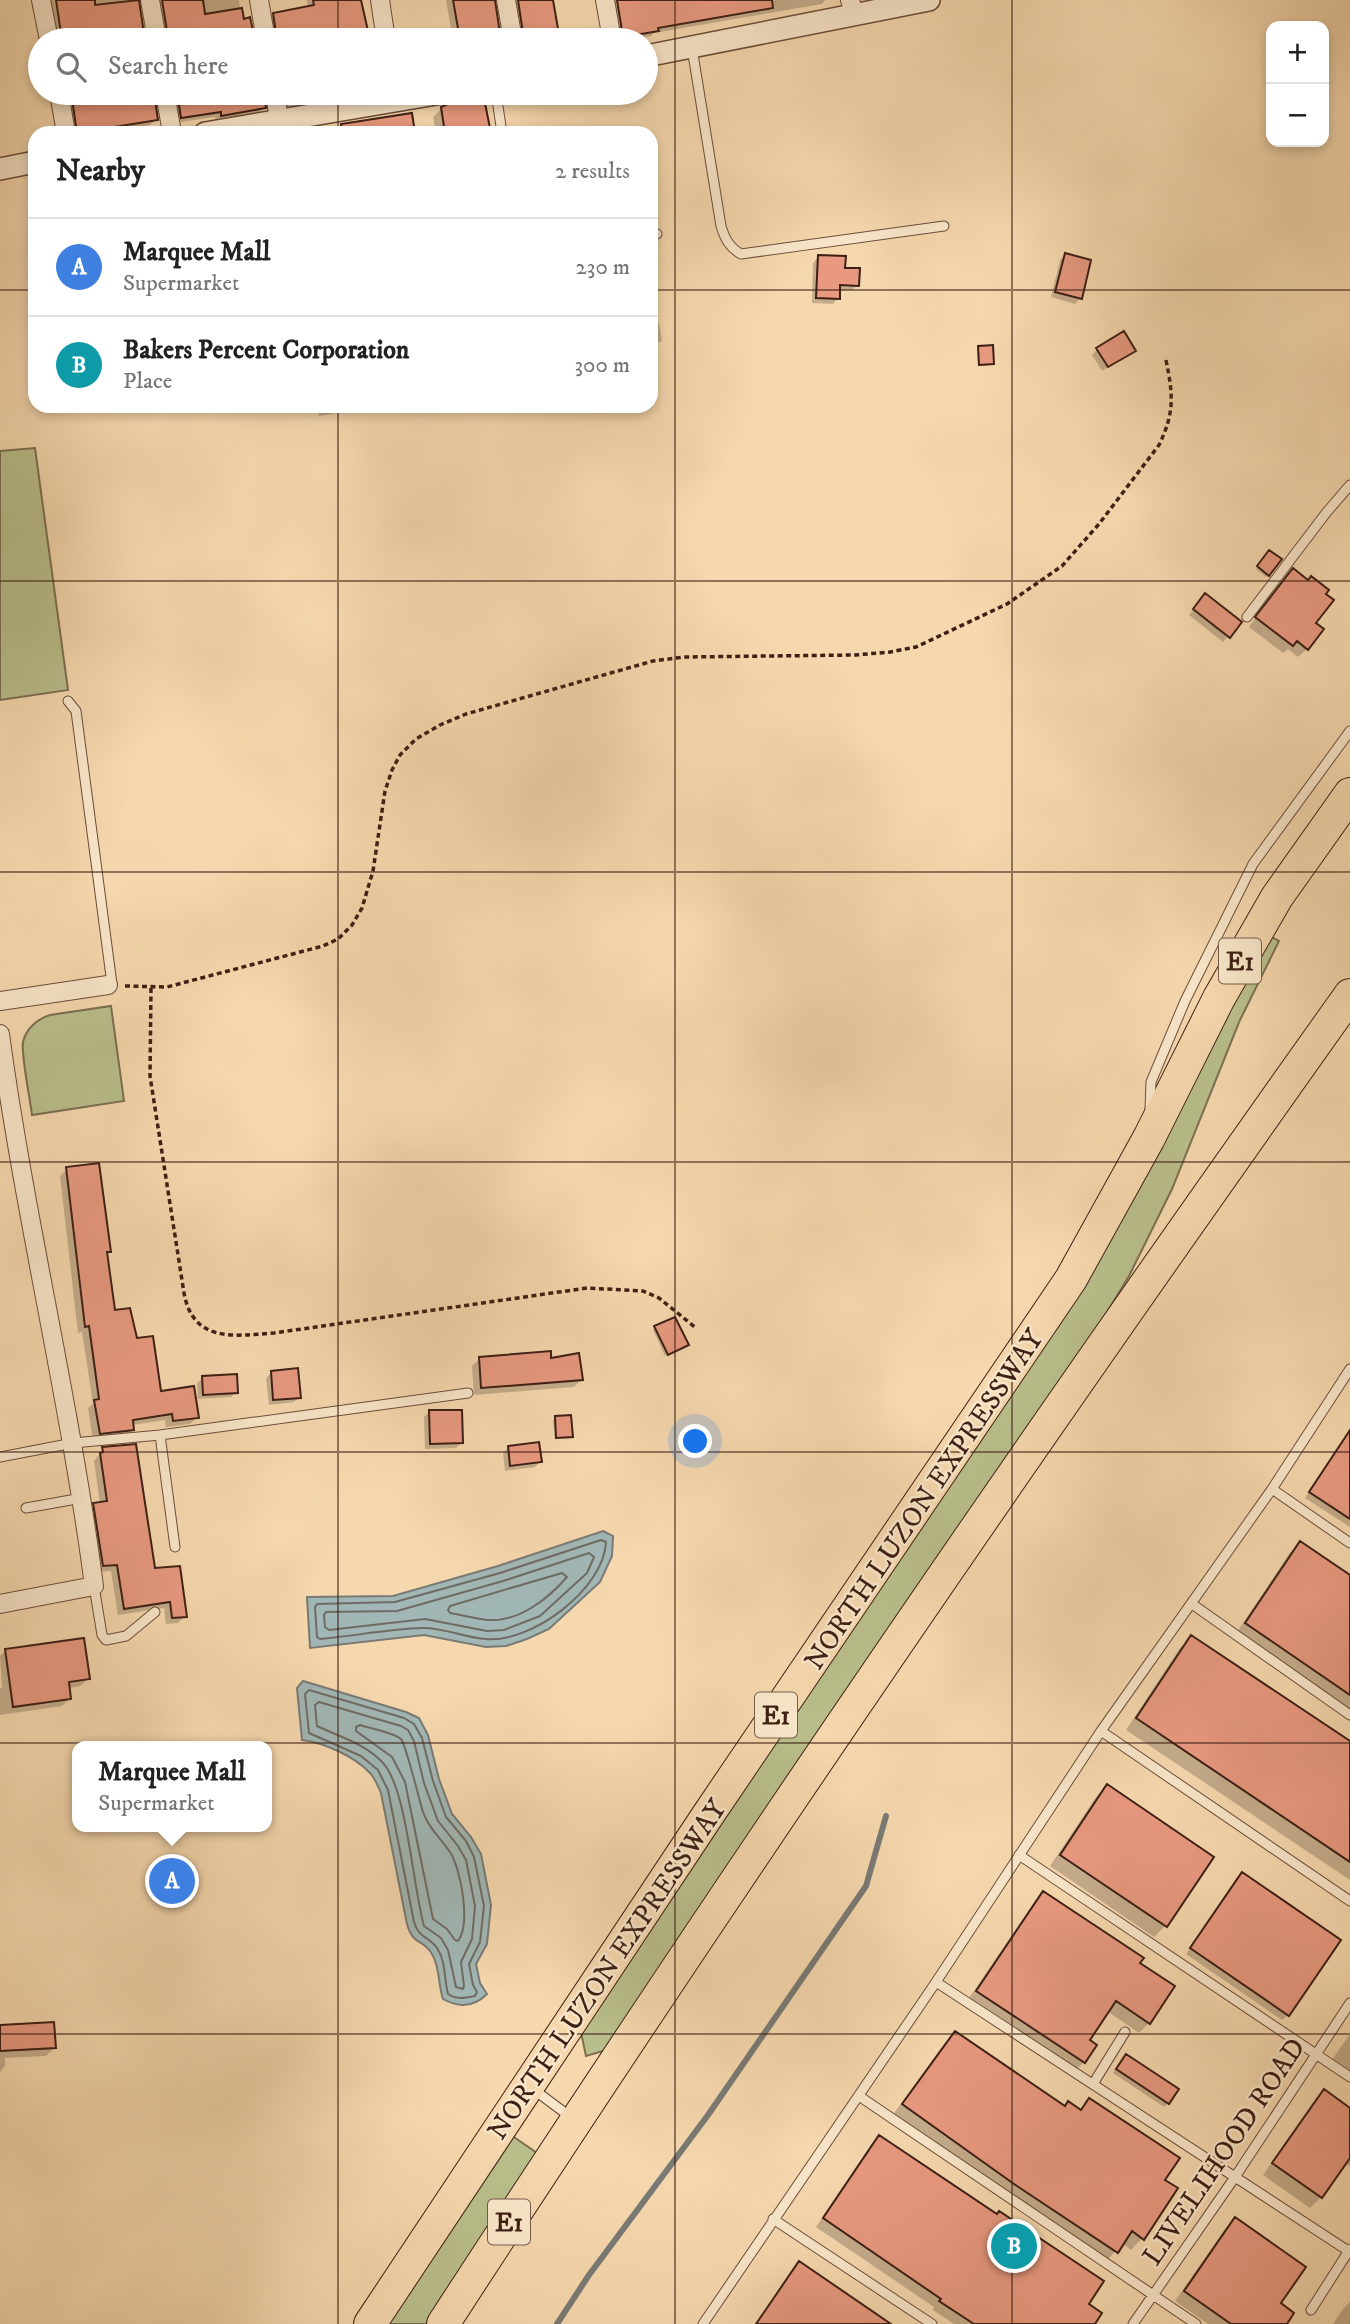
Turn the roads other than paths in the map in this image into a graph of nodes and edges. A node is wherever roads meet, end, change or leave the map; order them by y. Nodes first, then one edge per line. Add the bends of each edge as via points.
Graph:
1 (41, 0) edge
2 (150, 0) edge
3 (259, 0) edge
4 (380, 0) edge
5 (506, 0) edge
6 (605, 0) edge
7 (929, 0) edge
8 (852, 7) edge
9 (47, 28) edge
10 (155, 28) edge
11 (264, 28) edge
12 (384, 28) edge
13 (511, 28) edge
14 (610, 28) edge
15 (692, 48) junction
16 (658, 54) edge
17 (61, 105) edge
18 (168, 105) edge
19 (277, 105) edge
20 (355, 105) edge
21 (498, 105) edge
22 (279, 120) junction
23 (65, 126) edge
24 (171, 126) edge
25 (245, 126) edge
26 (501, 126) edge
27 (28, 163) edge
28 (0, 169) edge
29 (944, 226) dead end
30 (1350, 485) edge
31 (1247, 617) dead end
32 (68, 701) dead end
33 (1350, 731) edge
34 (1350, 794) edge
35 (110, 985) joint
36 (1350, 995) edge
37 (0, 1001) edge
38 (0, 1034) edge
39 (8, 1125) edge
40 (1149, 1138) junction
41 (1350, 1369) edge
42 (468, 1393) dead end
43 (160, 1434) junction
44 (73, 1443) junction
45 (0, 1457) edge
46 (1272, 1489) junction
47 (82, 1498) junction
48 (26, 1508) dead end
49 (1350, 1543) edge
50 (175, 1547) dead end
51 (94, 1586) junction
52 (0, 1604) edge
53 (1192, 1604) junction
54 (155, 1612) dead end
55 (1350, 1715) edge
56 (1101, 1731) junction
57 (1019, 1855) junction
58 (1350, 1900) edge
59 (936, 1982) junction
60 (1350, 2003) edge
61 (1125, 2032) dead end
62 (1317, 2054) junction
63 (1350, 2077) edge
64 (1093, 2084) junction
65 (528, 2086) junction
66 (859, 2096) junction
67 (575, 2120) junction
68 (1235, 2177) junction
69 (773, 2219) junction
70 (1350, 2251) edge
71 (1153, 2295) junction
72 (1311, 2310) dead end
73 (370, 2324) edge
74 (443, 2324) edge
75 (703, 2324) edge
76 (932, 2324) edge
77 (1133, 2324) edge
78 (1196, 2324) edge

1 - 9 street
2 - 10 street
3 - 11 street
4 - 12 street
5 - 13 street
6 - 14 street
7 - 8 street
8 - 15 street
15 - 16 street
15 - 29 lane via 721,226 732,248 741,254
17 - 23 street
18 - 24 street
19 - 22 street
20 - 22 street
21 - 26 lane
22 - 25 street
27 - 28 street
30 - 31 lane
32 - 35 lane via 76,711
33 - 40 lane via 1253,864 1185,1001 1151,1082
34 - 40 highway, NORTH LUZON EXPRESSWAY / E1 via 1276,897
35 - 37 street
36 - 67 highway, NORTH LUZON EXPRESSWAY / E1 via 1121,1316
38 - 39 street
39 - 44 street
40 - 65 highway, NORTH LUZON EXPRESSWAY / E1 via 1071,1279
41 - 46 lane
42 - 43 lane
43 - 44 lane
43 - 50 lane
44 - 45 lane
44 - 47 street
46 - 49 lane
46 - 53 lane
47 - 48 lane
47 - 51 street
51 - 52 street
51 - 54 lane via 106,1640 125,1636
53 - 55 lane
53 - 56 lane
56 - 57 lane
56 - 58 lane
57 - 59 lane
57 - 62 lane
59 - 64 lane
59 - 66 lane
60 - 62 lane, LIVELIHOOD ROAD
61 - 64 lane
62 - 63 lane
62 - 68 lane, LIVELIHOOD ROAD
64 - 68 lane
65 - 67 lane
65 - 73 highway, NORTH LUZON EXPRESSWAY / E1
66 - 69 lane
66 - 71 lane
67 - 74 highway, NORTH LUZON EXPRESSWAY / E1
68 - 70 lane
68 - 71 lane, LIVELIHOOD ROAD
69 - 75 lane
69 - 76 lane
70 - 72 lane
71 - 77 lane, LIVELIHOOD ROAD
71 - 78 lane

